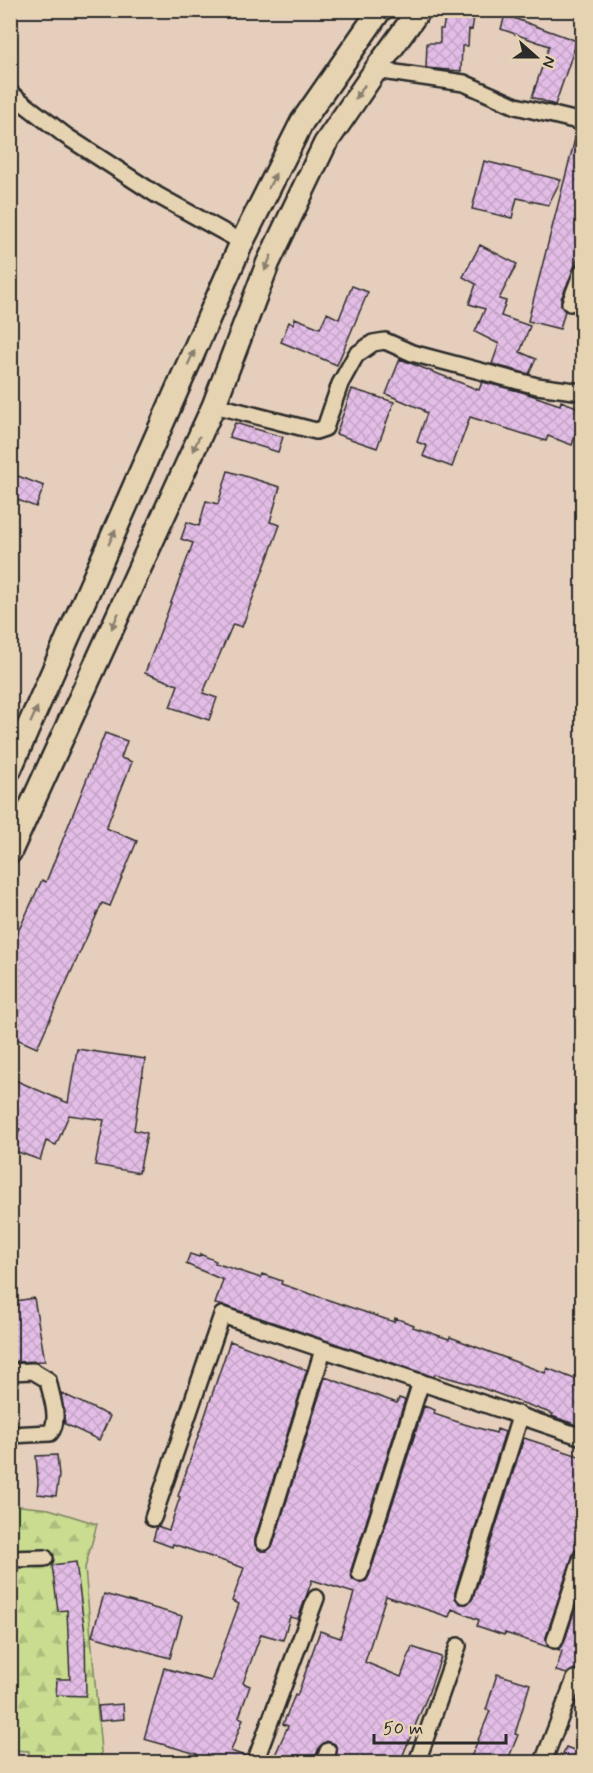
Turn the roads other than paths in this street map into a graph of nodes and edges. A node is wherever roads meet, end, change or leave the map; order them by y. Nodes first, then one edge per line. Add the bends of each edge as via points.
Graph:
1 (380, 10) edge
2 (420, 10) edge
3 (377, 68) junction
4 (10, 93) edge
5 (582, 122) edge
6 (242, 242) junction
7 (582, 272) edge
8 (570, 303) dead end
9 (582, 392) edge
10 (214, 405) junction
11 (10, 769) edge
12 (10, 852) edge
13 (323, 1350) junction
14 (10, 1372) edge
15 (421, 1382) junction
16 (518, 1414) junction
17 (10, 1435) edge
18 (582, 1437) edge
19 (153, 1518) dead end
20 (264, 1542) dead end
21 (582, 1557) edge
22 (45, 1558) dead end
23 (10, 1559) edge
24 (360, 1573) dead end
25 (464, 1596) dead end
26 (316, 1598) dead end
27 (555, 1640) dead end
28 (458, 1646) dead end
29 (574, 1679) dead end
30 (255, 1762) edge
31 (417, 1762) edge
32 (543, 1762) edge

6 -> 1 main road via 302,122
2 - 3 main road
3 - 5 street via 464,83 516,106
3 -> 10 main road via 325,144 267,262
4 - 6 street via 66,136 157,195
11 -> 6 main road
7 - 8 street
9 - 10 street via 537,386 412,353 385,340 356,355 340,384 325,428 316,431
10 -> 12 main road
13 - 15 street
13 - 19 street via 222,1315
13 - 20 street
14 - 17 street via 33,1371 48,1380 56,1420 50,1433
15 - 16 street
15 - 24 street
16 - 18 street
16 - 25 street
21 - 27 street
22 - 23 street
26 - 30 street
28 - 31 street
29 - 32 street

